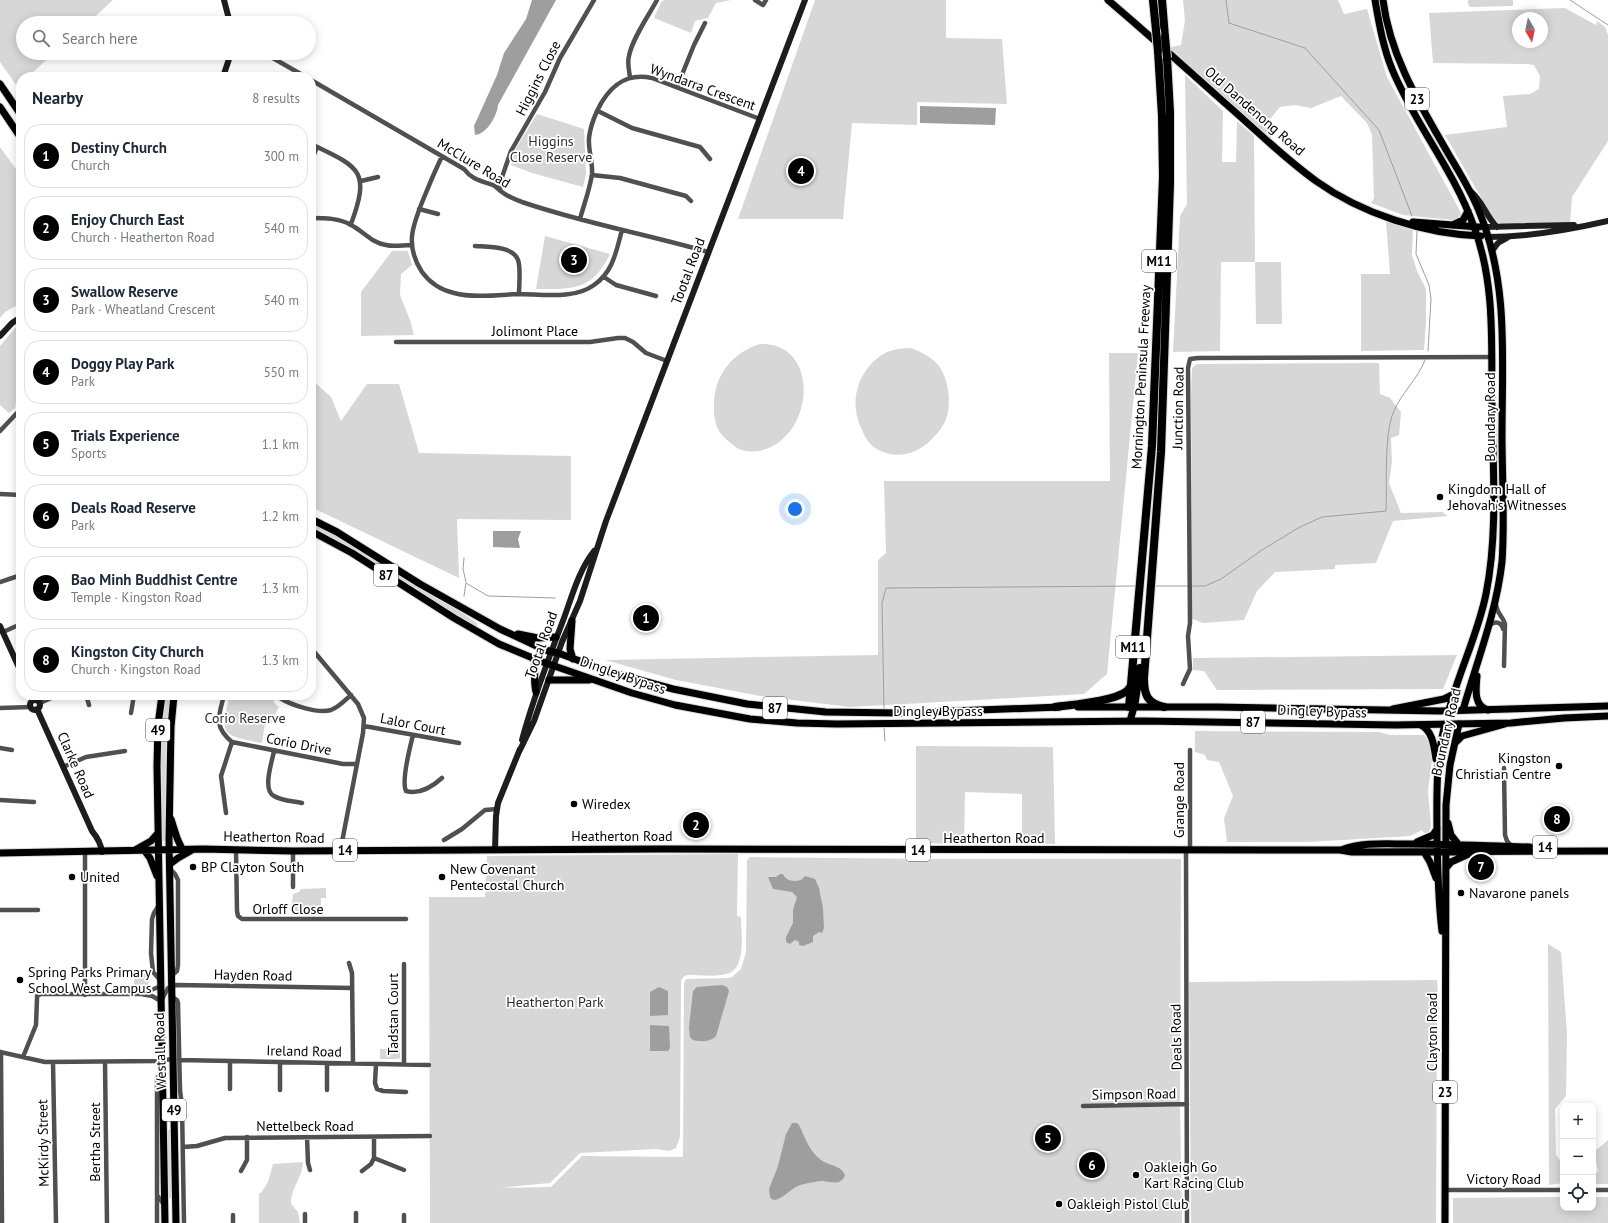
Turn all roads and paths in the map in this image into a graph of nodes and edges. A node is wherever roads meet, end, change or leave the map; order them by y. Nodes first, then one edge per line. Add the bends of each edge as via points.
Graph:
1 (224, 0) edge
2 (594, 0) edge
3 (657, 0) edge
4 (756, 0) edge
5 (766, 0) edge
6 (805, 0) edge
7 (1108, 0) edge
8 (1154, 0) edge
9 (1162, 0) edge
10 (1375, 0) edge
11 (1383, 0) edge
12 (228, 16) edge
13 (705, 23) dead end
14 (229, 60) edge
15 (276, 60) edge
16 (225, 72) edge
17 (297, 72) edge
18 (630, 77) junction
19 (316, 83) edge
20 (0, 84) edge
21 (677, 87) junction
22 (0, 107) edge
23 (16, 108) edge
24 (598, 111) junction
25 (760, 119) junction
26 (16, 131) edge
27 (317, 147) edge
28 (442, 156) junction
29 (710, 159) dead end
30 (592, 175) junction
31 (378, 177) dead end
32 (361, 181) junction
33 (500, 189) junction
34 (1469, 190) junction
35 (691, 201) dead end
36 (419, 209) junction
37 (1468, 211) junction
38 (438, 214) dead end
39 (316, 218) edge
40 (580, 219) junction
41 (1399, 220) junction
42 (1608, 221) edge
43 (350, 224) junction
44 (1594, 224) junction
45 (1451, 226) junction
46 (1474, 227) junction
47 (1485, 227) junction
48 (1498, 227) junction
49 (622, 230) junction
50 (1477, 236) junction
51 (1488, 236) junction
52 (1510, 236) junction
53 (411, 245) junction
54 (476, 246) dead end
55 (1492, 251) junction
56 (708, 252) junction
57 (604, 277) junction
58 (519, 294) junction
59 (656, 296) dead end
60 (16, 320) edge
61 (0, 336) edge
62 (396, 342) dead end
63 (1491, 357) junction
64 (1503, 357) junction
65 (667, 361) junction
66 (16, 414) edge
67 (0, 431) edge
68 (0, 494) edge
69 (16, 494) edge
70 (316, 522) edge
71 (316, 535) edge
72 (596, 550) junction
73 (16, 577) edge
74 (0, 582) edge
75 (1498, 591) junction
76 (1495, 603) junction
77 (1482, 614) junction
78 (572, 621) junction
79 (1148, 624) junction
80 (1490, 625) junction
81 (0, 626) edge
82 (16, 626) edge
83 (500, 629) junction
84 (3, 632) junction
85 (1504, 635) junction
86 (556, 637) junction
87 (555, 652) junction
88 (316, 654) edge
89 (534, 658) junction
90 (573, 659) junction
91 (16, 661) edge
92 (551, 664) junction
93 (1478, 664) junction
94 (1504, 666) dead end
95 (549, 680) junction
96 (595, 680) junction
97 (1184, 684) dead end
98 (1130, 687) junction
99 (536, 692) junction
100 (1454, 694) junction
101 (352, 695) junction
102 (34, 700) edge
103 (36, 700) edge
104 (88, 700) edge
105 (133, 700) edge
106 (162, 700) edge
107 (173, 700) edge
108 (223, 700) edge
109 (283, 700) edge
110 (90, 705) dead end
111 (1608, 706) edge
112 (31, 707) junction
113 (1054, 707) junction
114 (1132, 707) junction
115 (1164, 707) junction
116 (0, 708) edge
117 (38, 709) junction
118 (1390, 710) junction
119 (1449, 710) junction
120 (1463, 710) junction
121 (1490, 710) junction
122 (131, 713) dead end
123 (1608, 716) edge
124 (1130, 721) junction
125 (1511, 723) junction
126 (1445, 724) junction
127 (1459, 724) junction
128 (1421, 725) junction
129 (364, 726) junction
130 (413, 735) junction
131 (232, 742) junction
132 (458, 743) dead end
133 (1454, 745) junction
134 (0, 748) edge
135 (12, 750) dead end
136 (1190, 750) dead end
137 (125, 751) dead end
138 (274, 751) junction
139 (519, 752) junction
140 (1438, 765) junction
141 (63, 767) junction
142 (357, 767) junction
143 (1504, 768) dead end
144 (442, 778) dead end
145 (0, 800) edge
146 (34, 802) dead end
147 (302, 803) dead end
148 (497, 809) junction
149 (169, 811) junction
150 (226, 813) dead end
151 (1446, 814) junction
152 (1437, 829) junction
153 (158, 834) junction
154 (1505, 835) junction
155 (444, 840) dead end
156 (1405, 844) junction
157 (1437, 844) junction
158 (1445, 844) junction
159 (1458, 844) junction
160 (1496, 845) junction
161 (1512, 846) junction
162 (1608, 847) edge
163 (170, 849) junction
164 (182, 849) junction
165 (194, 849) junction
166 (135, 850) junction
167 (144, 850) junction
168 (158, 850) junction
169 (236, 850) junction
170 (342, 850) junction
171 (495, 850) junction
172 (1340, 850) junction
173 (293, 851) junction
174 (1188, 851) junction
175 (1608, 851) edge
176 (85, 852) junction
177 (99, 852) junction
178 (1424, 852) junction
179 (1438, 852) junction
180 (1446, 852) junction
181 (1477, 852) junction
182 (0, 853) edge
183 (170, 867) junction
184 (1446, 868) junction
185 (159, 882) junction
186 (293, 887) dead end
187 (1441, 889) junction
188 (0, 910) edge
189 (38, 910) dead end
190 (406, 919) dead end
191 (349, 963) dead end
192 (404, 964) dead end
193 (161, 983) junction
194 (171, 986) junction
195 (352, 988) junction
196 (141, 994) junction
197 (85, 995) junction
198 (161, 1001) junction
199 (1, 1052) edge
200 (23, 1057) junction
201 (176, 1060) junction
202 (163, 1061) junction
203 (230, 1061) junction
204 (53, 1062) junction
205 (105, 1062) junction
206 (280, 1062) junction
207 (327, 1063) junction
208 (353, 1063) junction
209 (376, 1064) junction
210 (404, 1064) junction
211 (429, 1064) dead end
212 (163, 1072) junction
213 (230, 1089) dead end
214 (280, 1090) dead end
215 (327, 1090) dead end
216 (406, 1092) dead end
217 (1187, 1104) junction
218 (1083, 1106) dead end
219 (430, 1136) dead end
220 (247, 1137) junction
221 (307, 1137) junction
222 (374, 1137) junction
223 (183, 1148) junction
224 (374, 1158) junction
225 (183, 1166) junction
226 (310, 1170) dead end
227 (404, 1170) dead end
228 (241, 1171) dead end
229 (362, 1171) dead end
230 (175, 1178) junction
231 (1445, 1190) junction
232 (1560, 1190) edge
233 (1596, 1190) edge
234 (1608, 1190) edge
235 (157, 1195) junction
236 (165, 1206) junction
237 (356, 1213) dead end
238 (305, 1214) dead end
239 (233, 1215) dead end
240 (404, 1215) dead end
241 (2, 1223) edge
242 (56, 1223) edge
243 (107, 1223) edge
244 (157, 1223) edge
245 (165, 1223) edge
246 (176, 1223) edge
247 (184, 1223) edge
248 (233, 1223) edge
249 (305, 1223) edge
250 (356, 1223) edge
251 (404, 1223) edge
252 (1187, 1223) edge
253 (1445, 1223) edge

1 - 12 main road
2 - 33 street, Higgins Close via 511,151
3 - 18 street via 630,51
4 - 5 street via 763,5
6 - 25 main road, Tootal Road
7 - 41 main road, Old Dandenong Road via 1273,146 1317,181 1358,204
8 - 98 highway, Mornington Peninsula Freeway / M11, bridge via 1162,116 1162,192 1152,446
9 - 79 highway, Mornington Peninsula Freeway / M11, bridge via 1170,112 1170,183 1161,452
10 - 37 main road, Boundary Road / 23 via 1381,34 1392,69
11 - 34 main road, Boundary Road / 23 via 1391,38 1415,96
13 - 21 street
14 - 16 main road
15 - 17 street
18 - 21 street, Wyndarra Crescent via 652,78
18 - 24 street, Wyndarra Crescent via 612,88
19 - 28 street, McClure Road
20 - 23 main road
21 - 25 street, Wyndarra Crescent
22 - 26 main road
24 - 29 street via 632,128 700,147
24 - 30 street, Wyndarra Crescent via 592,123 589,139
25 - 56 main road, Tootal Road
27 - 32 street via 345,160
28 - 33 street, McClure Road via 472,177
28 - 36 street
30 - 35 street via 642,184 686,196
30 - 40 street, Wyndarra Crescent
31 - 32 street
32 - 43 street via 357,206
33 - 40 street, McClure Road via 512,198
34 - 47 main road, Boundary Road / 23
34 - 48 main road via 1478,198
36 - 38 street
36 - 53 street via 414,221
37 - 45 main road via 1463,220
37 - 46 main road, Boundary Road / 23
39 - 43 street
40 - 49 street, McClure Road
41 - 45 main road, Old Dandenong Road
41 - 50 main road, Old Dandenong Road via 1434,231
42 - 44 main road, Old Dandenong Road
43 - 53 street via 374,241 386,245
44 - 48 main road, Old Dandenong Road
44 - 52 main road, Old Dandenong Road
45 - 46 main road, Old Dandenong Road
46 - 47 main road, Old Dandenong Road
46 - 50 main road, Boundary Road / 23
47 - 48 main road, Old Dandenong Road
47 - 51 main road, Boundary Road / 23
49 - 56 street, McClure Road
49 - 57 street via 612,265
50 - 51 main road, Old Dandenong Road
50 - 63 main road, Boundary Road / 23 via 1489,288
51 - 52 main road, Old Dandenong Road
51 - 55 main road, Boundary Road / 23
52 - 55 main road via 1499,242
53 - 58 street via 423,273 443,290 465,295
54 - 58 street via 508,250 514,254 518,260
55 - 64 main road, Boundary Road / 23 via 1501,295
56 - 65 main road, Tootal Road
57 - 58 street via 589,289 578,292
57 - 59 street via 616,285
60 - 61 main road
62 - 65 street, Jolimont Place via 590,342 625,338 646,353
63 - 64 main road
63 - 77 main road, Boundary Road / 23 via 1493,549
63 - 97 street, Junction Road via 1190,359 1190,669
64 - 75 main road, Boundary Road / 23 via 1503,541
65 - 72 main road, Tootal Road
66 - 67 street
68 - 69 street
70 - 83 main road, Dingley Bypass / 87
71 - 89 main road, Dingley Bypass / 87 via 352,553 499,644
72 - 78 main road, Tootal Road
72 - 86 main road, Tootal Road via 588,560
73 - 74 street
75 - 76 main road, Boundary Road / 23
75 - 77 main road via 1489,610
76 - 80 main road, Boundary Road / 23
76 - 85 street via 1498,614 1504,621
77 - 100 main road, Boundary Road / 23
78 - 87 main road, Tootal Road
78 - 90 main road via 570,649
79 - 114 highway, Mornington Peninsula Freeway / M11
79 - 115 highway, Mornington Peninsula Freeway / M11 via 1145,688 1150,701
80 - 85 street via 1496,622 1500,624
80 - 93 main road, Boundary Road / 23
81 - 84 main road
82 - 84 street
83 - 86 main road via 538,638
83 - 87 main road, Dingley Bypass / 87
84 - 91 main road
85 - 94 street
86 - 87 main road, Tootal Road
87 - 90 main road, Dingley Bypass / 87
87 - 92 main road, Tootal Road
88 - 101 street
89 - 92 main road, Dingley Bypass / 87
89 - 99 main road
90 - 113 main road, Dingley Bypass / 87 via 652,684 725,700 807,711 889,714
92 - 95 main road, Tootal Road
92 - 96 main road, Dingley Bypass / 87
92 - 99 main road, Tootal Road
93 - 120 main road, Boundary Road / 23
93 - 121 main road via 1477,698 1482,707
95 - 96 main road
95 - 139 main road, Tootal Road
96 - 124 main road, Dingley Bypass / 87 via 653,700 703,711 797,724
98 - 113 highway via 1126,692 1109,698
98 - 114 highway, Mornington Peninsula Freeway / M11
99 - 139 main road, Tootal Road
100 - 118 main road via 1444,699
100 - 119 main road, Boundary Road / 23
101 - 109 street via 336,707 323,711 289,704
101 - 129 street via 361,708
102 - 112 main road via 30,704
103 - 117 main road via 40,707
104 - 110 street
105 - 122 street
106 - 153 main road, 49 via 158,738
107 - 149 main road, 49 via 170,727
108 - 131 street via 218,719 219,727 223,735
111 - 121 main road, Dingley Bypass / 87
112 - 116 street
112 - 117 main road via 34,710
113 - 114 main road, Dingley Bypass / 87
114 - 115 main road, Dingley Bypass / 87
114 - 124 main road, M11
115 - 118 main road, Dingley Bypass / 87
117 - 141 main road, Clarke Road
118 - 119 main road, Dingley Bypass / 87
119 - 120 main road, Dingley Bypass / 87
119 - 126 main road, Boundary Road / 23
120 - 121 main road, Dingley Bypass / 87
120 - 127 main road, Boundary Road / 23
123 - 125 main road, Dingley Bypass / 87
124 - 128 main road, Dingley Bypass / 87
125 - 127 main road, Dingley Bypass / 87
125 - 133 main road via 1461,736
126 - 127 main road, Dingley Bypass / 87
126 - 128 main road, Dingley Bypass / 87
126 - 140 main road, Boundary Road / 23
127 - 133 main road, Boundary Road / 23
128 - 140 main road via 1430,733
129 - 130 street, Lalor Court
129 - 142 street
130 - 132 street, Lalor Court
130 - 144 street via 405,792 424,790
131 - 138 street, Corio Drive
131 - 150 street via 221,776
133 - 151 main road, Boundary Road / 23 via 1447,784
134 - 135 street
136 - 174 street, Grange Road
137 - 141 street via 86,757
138 - 142 street, Corio Drive
138 - 147 street via 269,791 274,796
139 - 148 main road, Tootal Road
140 - 152 main road, Boundary Road / 23
141 - 177 main road, Clarke Road
142 - 170 street
143 - 154 street
145 - 146 street
148 - 155 street via 485,810
148 - 171 main road, Tootal Road
149 - 163 main road, 49
149 - 164 main road
151 - 158 main road, Boundary Road / 23
151 - 159 main road via 1451,835
152 - 156 main road via 1430,837
152 - 157 main road, Boundary Road / 23
153 - 166 main road
153 - 168 main road, 49
154 - 160 street
154 - 161 street
156 - 157 main road, Heatherton Road / 14
156 - 172 main road, Heatherton Road / 14 via 1355,845
157 - 158 main road, Heatherton Road / 14
157 - 179 main road, Boundary Road / 23
158 - 159 main road, 14
158 - 180 main road, Boundary Road / 23
159 - 160 main road, 14
160 - 161 main road, 14
161 - 162 main road, 14
163 - 164 main road, Heatherton Road / 14
163 - 168 main road, Heatherton Road / 14
163 - 183 main road, Westall Road / 49
164 - 165 main road, Heatherton Road / 14
165 - 169 main road, Heatherton Road / 14
165 - 183 main road via 178,858
166 - 167 main road, Heatherton Road / 14
166 - 177 main road, Heatherton Road / 14
167 - 168 main road, Heatherton Road / 14
167 - 185 main road via 150,858
168 - 185 main road, Westall Road / 49
169 - 173 main road, Heatherton Road / 14
169 - 190 street, Orloff Close via 237,911 242,919
170 - 171 main road, Heatherton Road / 14
170 - 173 main road, Heatherton Road / 14
171 - 174 main road, Heatherton Road / 14
172 - 174 main road, Heatherton Road / 14
172 - 178 main road, Heatherton Road / 14
173 - 186 street
174 - 217 street, Deals Road
175 - 181 main road, 14
176 - 177 main road, Heatherton Road / 14
176 - 182 main road, Heatherton Road / 14
176 - 197 street
178 - 179 main road, Heatherton Road / 14
178 - 187 main road
179 - 180 main road, Heatherton Road / 14
179 - 187 main road, Clayton Road / 23
180 - 181 main road, 14
180 - 184 main road, Clayton Road / 23
181 - 184 main road via 1454,860
183 - 194 main road, Westall Road / 49
184 - 187 main road, Clayton Road / 23
185 - 193 main road, Westall Road / 49
187 - 231 main road, Clayton Road / 23 via 1445,961
188 - 189 street
191 - 195 street
192 - 210 street, Tadstan Court
193 - 196 street
193 - 198 main road, Westall Road / 49
194 - 195 street, Hayden Road
194 - 198 street
194 - 201 main road, Westall Road / 49
195 - 208 street
196 - 197 street
196 - 198 street
197 - 200 street via 37,996 36,1025
198 - 202 main road, Westall Road / 49
199 - 200 street, Ireland Road
199 - 241 street
200 - 204 street, Ireland Road
201 - 202 street, Ireland Road
201 - 203 street, Ireland Road
201 - 223 street, Westall Road via 182,1106
201 - 230 main road, Westall Road / 49
202 - 205 street, Ireland Road
202 - 212 main road, Westall Road / 49
203 - 206 street, Ireland Road
203 - 213 street
204 - 205 street, Ireland Road
204 - 242 street, McKirdy Street
205 - 243 street, Bertha Street
206 - 207 street, Ireland Road
206 - 214 street
207 - 208 street, Ireland Road
207 - 215 street
208 - 209 street, Ireland Road
209 - 210 street, Ireland Road
209 - 216 street via 377,1089
210 - 211 street, Ireland Road
212 - 235 street, Westall Road via 157,1082
212 - 236 main road, Westall Road / 49
217 - 218 street, Simpson Road
217 - 252 street, Deals Road
219 - 222 street, Nettelbeck Road
220 - 221 street, Nettelbeck Road
220 - 223 street, Nettelbeck Road via 221,1138
220 - 228 street via 247,1160
221 - 222 street, Nettelbeck Road
221 - 226 street
222 - 224 street
223 - 225 street, Westall Road
224 - 227 street
224 - 229 street
225 - 230 street
225 - 247 street, Westall Road
230 - 246 main road, Westall Road / 49
231 - 232 street, Victory Road
231 - 253 main road, Clayton Road / 23
233 - 234 street
235 - 236 street
235 - 244 street, Westall Road
236 - 245 main road, Westall Road / 49
237 - 250 street
238 - 249 street
239 - 248 street
240 - 251 street

